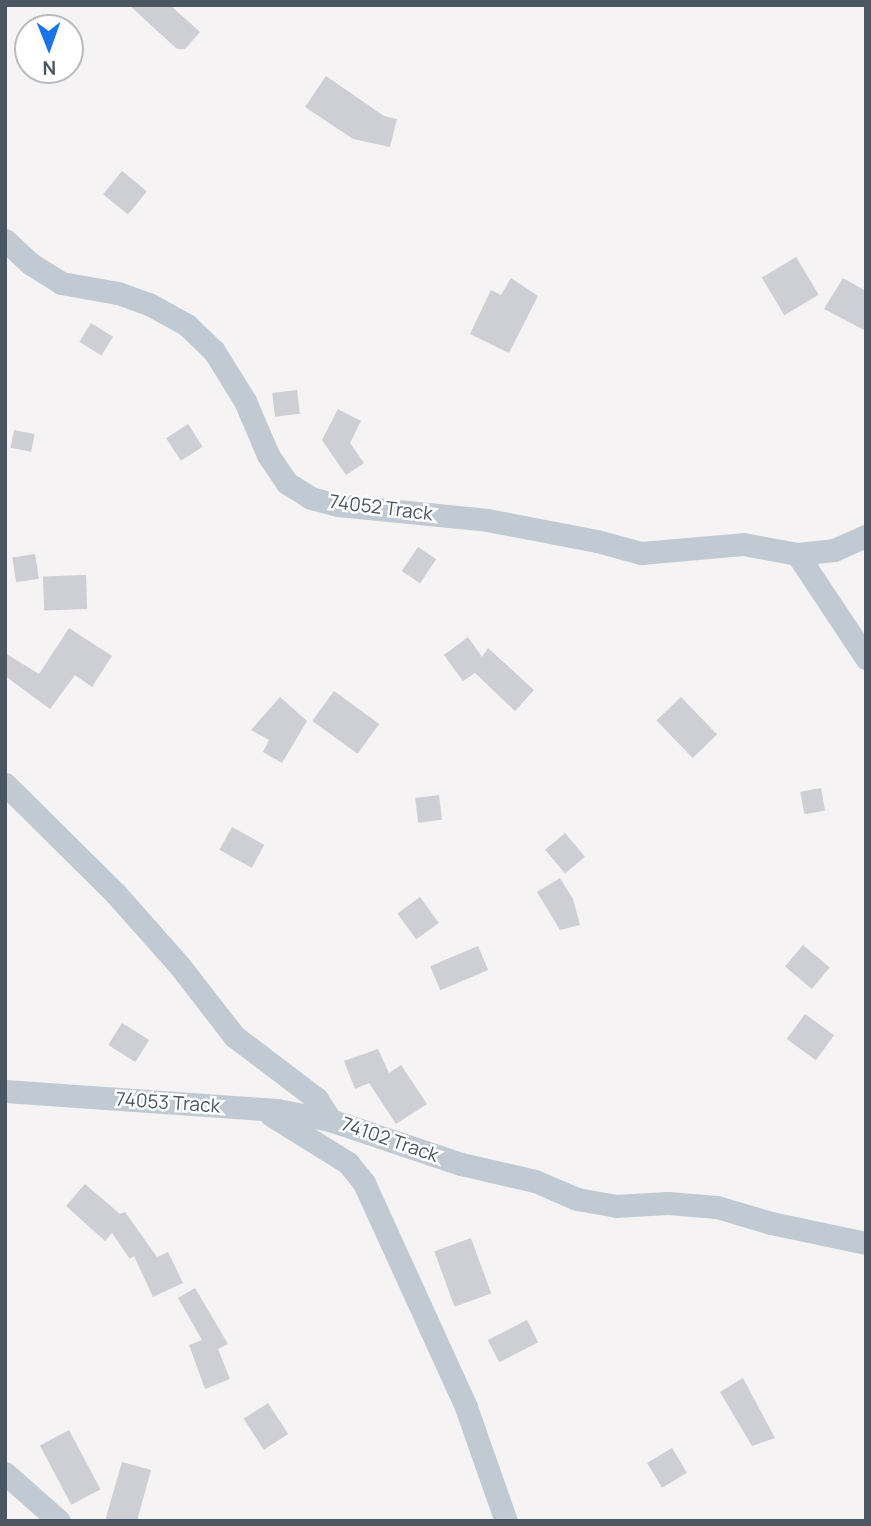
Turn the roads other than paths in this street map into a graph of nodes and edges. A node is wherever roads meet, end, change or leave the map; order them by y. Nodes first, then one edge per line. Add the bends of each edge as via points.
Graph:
1 (5, 240) edge
2 (866, 536) edge
3 (797, 554) junction
4 (866, 657) edge
5 (5, 784) edge
6 (5, 1091) edge
7 (262, 1110) junction
8 (330, 1120) junction
9 (866, 1242) edge
10 (5, 1473) edge
11 (59, 1521) edge
12 (506, 1521) edge

1 - 3 street, 74052 Track via 61,283 118,293 187,325 214,351 287,483 311,498 338,505 487,520 641,553 743,544
2 - 3 street, 74052 Track via 834,550
3 - 4 street
5 - 8 street, 74102 Track via 116,894 234,1036 317,1099
6 - 7 street, 74053 Track
7 - 8 street, 74053 Track
7 - 12 street via 348,1163 365,1183 466,1407
8 - 9 street, 74102 Track via 441,1158 535,1181 577,1199 615,1206 668,1203 718,1207
10 - 11 street

